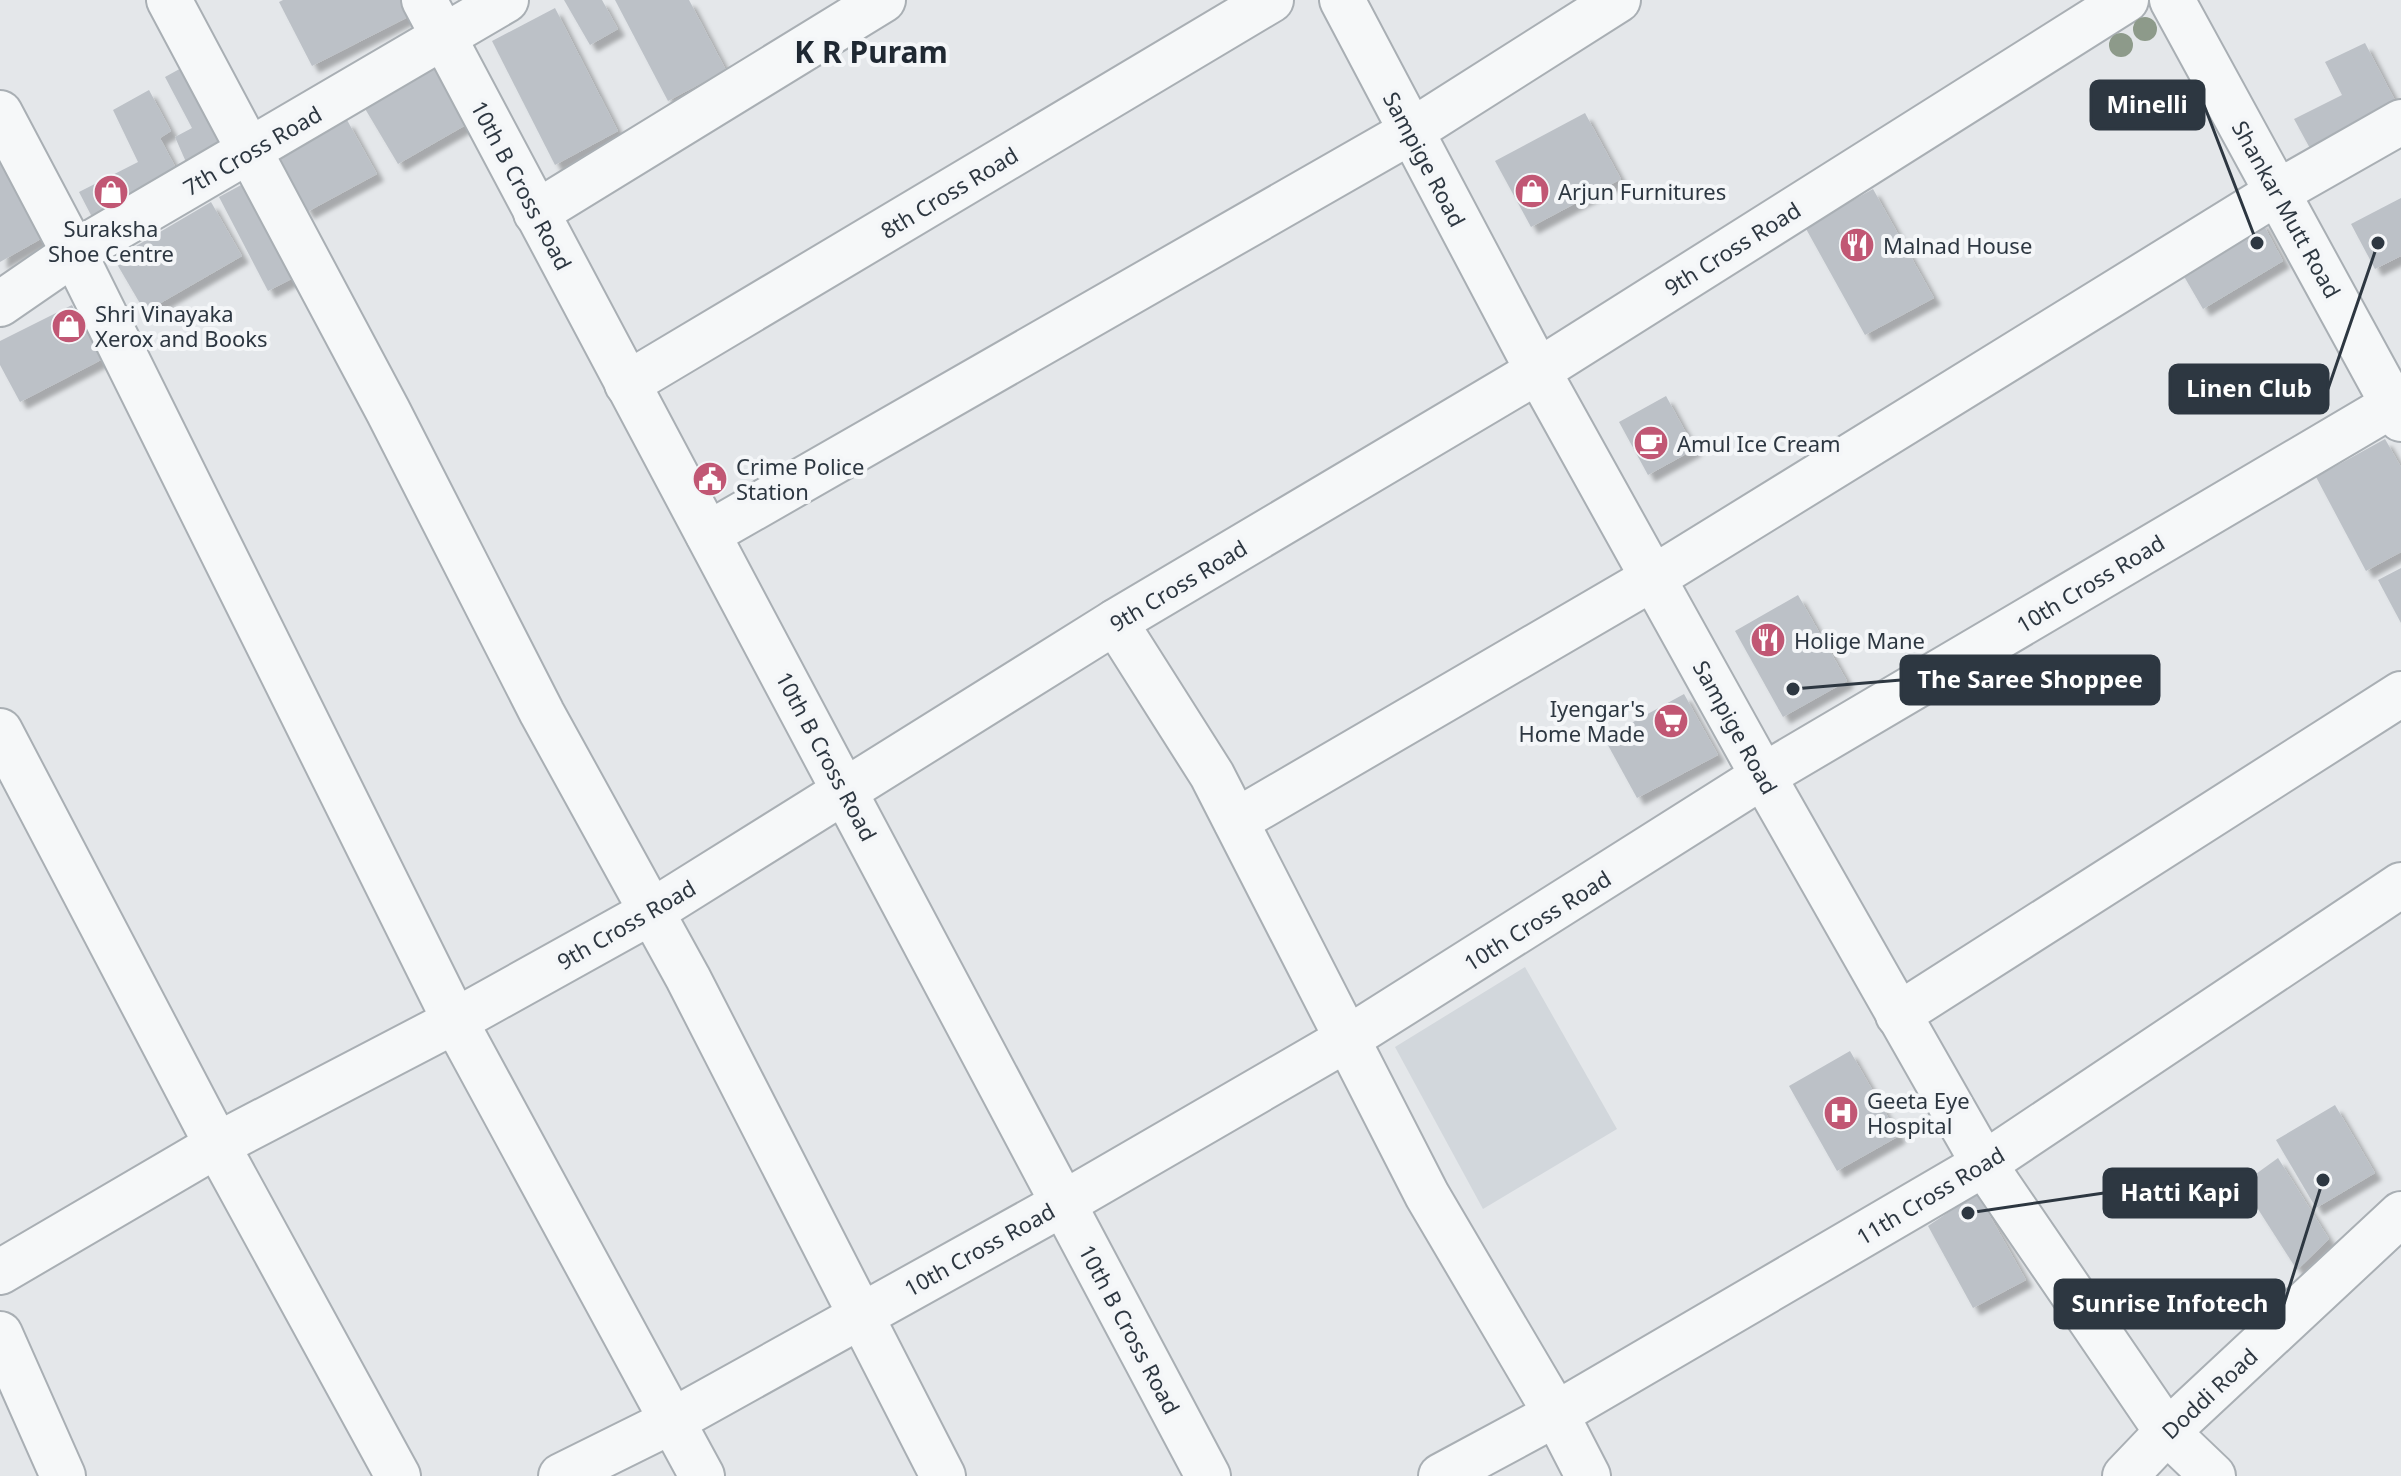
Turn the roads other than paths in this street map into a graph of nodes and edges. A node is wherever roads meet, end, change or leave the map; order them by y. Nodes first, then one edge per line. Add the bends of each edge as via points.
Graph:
1 (169, 0) edge
2 (424, 0) edge
3 (506, 0) edge
4 (883, 0) edge
5 (1271, 0) edge
6 (1342, 0) edge
7 (1618, 0) edge
8 (2126, 0) edge
9 (2172, 0) edge
10 (444, 38) junction
11 (0, 113) edge
12 (2401, 122) edge
13 (1410, 132) junction
14 (248, 152) junction
15 (2278, 192) junction
16 (536, 213) junction
17 (74, 253) junction
18 (0, 304) edge
19 (1538, 371) junction
20 (627, 384) junction
21 (2398, 408) edge
22 (708, 534) junction
23 (1653, 578) junction
24 (1115, 622) junction
25 (2401, 694) edge
26 (0, 731) edge
27 (1763, 776) junction
28 (846, 792) junction
29 (1236, 821) junction
30 (2401, 885) edge
31 (651, 912) junction
32 (1898, 1015) junction
33 (455, 1021) junction
34 (1347, 1039) junction
35 (217, 1145) junction
36 (1984, 1164) junction
37 (1064, 1203) junction
38 (2401, 1214) edge
39 (0, 1272) edge
40 (859, 1315) junction
41 (0, 1334) edge
42 (1556, 1414) junction
43 (672, 1421) junction
44 (2167, 1432) junction
45 (63, 1476) edge
46 (398, 1476) edge
47 (561, 1476) edge
48 (702, 1476) edge
49 (943, 1476) edge
50 (1208, 1476) edge
51 (1441, 1476) edge
52 (1588, 1476) edge
53 (2125, 1476) edge
54 (2213, 1476) edge

1 - 14 street
2 - 10 street, 10th B Cross Road
3 - 10 street, 7th Cross Road
4 - 16 street
5 - 20 street, 8th Cross Road
6 - 13 street, Sampige Road
7 - 13 street
8 - 19 street, 9th Cross Road
9 - 15 street, Shankar Mutt Road
10 - 14 street, 7th Cross Road
10 - 16 street, 10th B Cross Road
11 - 17 street
12 - 15 street
13 - 19 street, Sampige Road
13 - 22 street
14 - 17 street, 7th Cross Road
14 - 31 street
15 - 21 street, Shankar Mutt Road
15 - 23 street
16 - 20 street, 10th B Cross Road
17 - 18 street, 7th Cross Road
17 - 33 street
19 - 23 street, Sampige Road
19 - 24 street, 9th Cross Road
20 - 22 street, 10th B Cross Road
21 - 27 street, 10th Cross Road
22 - 28 street, 10th B Cross Road
23 - 27 street, Sampige Road
23 - 29 street
24 - 28 street, 9th Cross Road
24 - 29 street
25 - 32 street
26 - 35 street
27 - 32 street, Sampige Road
27 - 34 street, 10th Cross Road
28 - 31 street, 9th Cross Road
28 - 37 street, 10th B Cross Road
29 - 34 street
30 - 36 street, 11th Cross Road
31 - 33 street, 9th Cross Road
31 - 40 street
32 - 36 street, Sampige Road
33 - 35 street, 9th Cross Road
33 - 43 street
34 - 37 street, 10th Cross Road
34 - 42 street via 1427,1195
35 - 39 street, 9th Cross Road
35 - 46 street
36 - 42 street, 11th Cross Road
36 - 44 street, Sampige Road
37 - 40 street, 10th Cross Road
37 - 50 street, 10th B Cross Road
38 - 44 street, Doddi Road
40 - 43 street, 10th Cross Road
40 - 49 street
41 - 45 street
42 - 51 street, 11th Cross Road
42 - 52 street
43 - 47 street, 10th Cross Road
43 - 48 street
44 - 53 street, Doddi Road
44 - 54 street, Sampige Road

